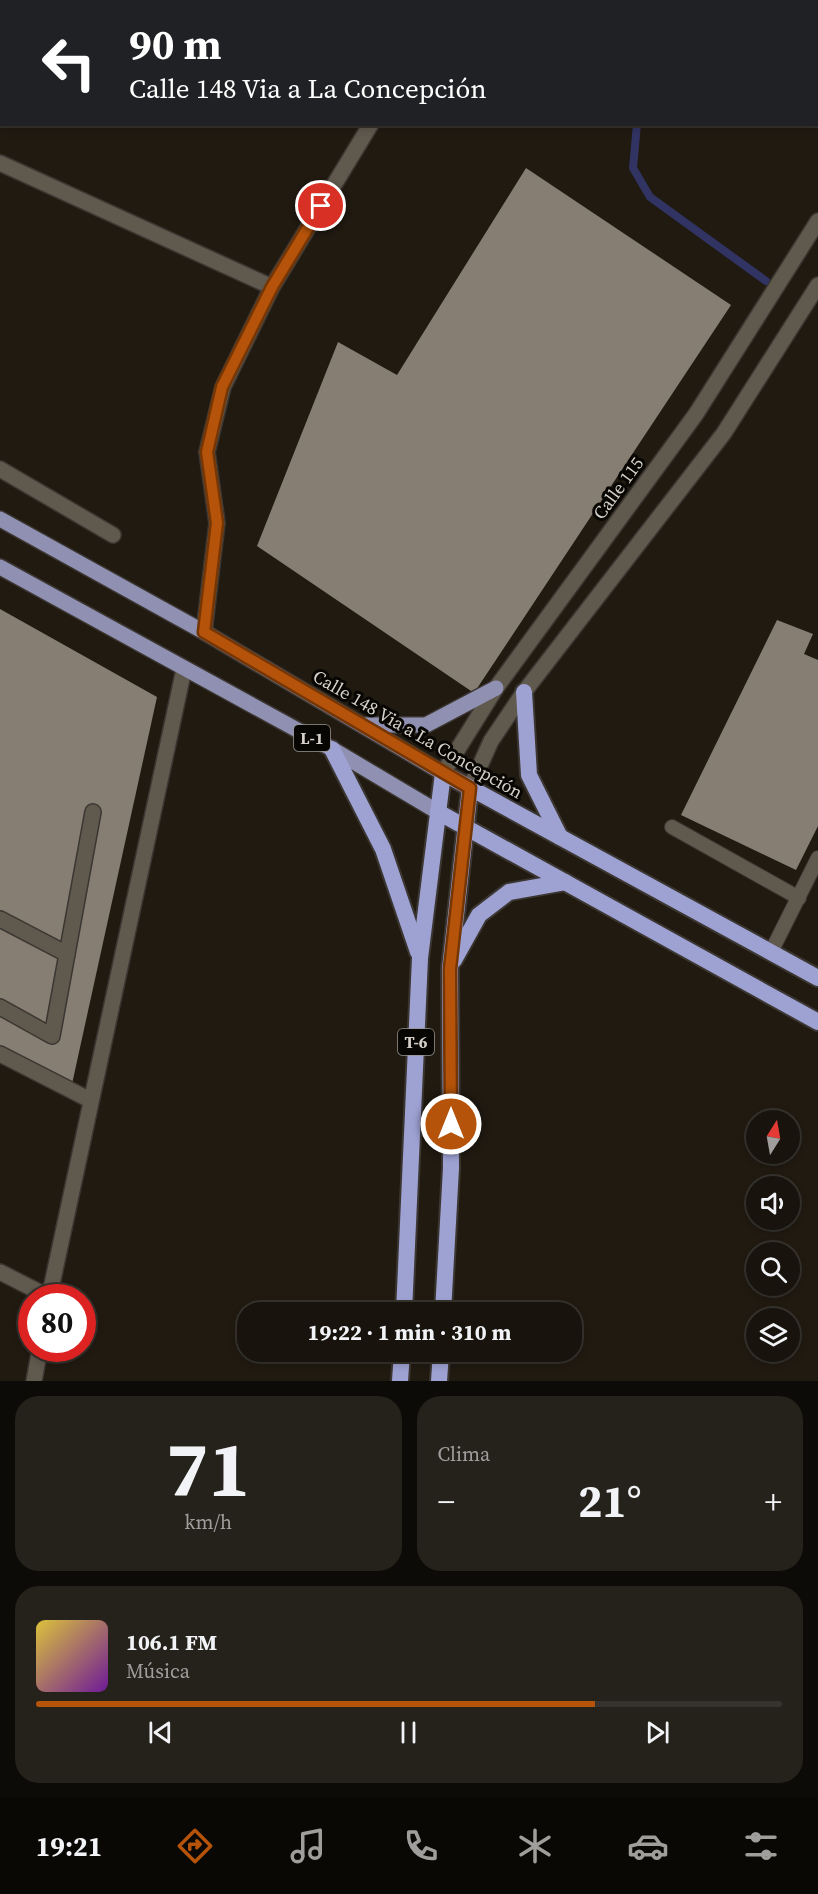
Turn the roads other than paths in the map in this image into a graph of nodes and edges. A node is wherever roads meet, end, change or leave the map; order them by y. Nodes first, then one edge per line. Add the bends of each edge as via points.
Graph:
1 (370, 126) edge
2 (0, 163) edge
3 (818, 221) edge
4 (818, 285) edge
5 (272, 287) junction
6 (0, 470) edge
7 (0, 519) edge
8 (113, 535) dead end
9 (0, 567) edge
10 (204, 632) junction
11 (184, 669) junction
12 (496, 688) junction
13 (524, 692) junction
14 (363, 725) junction
15 (332, 749) junction
16 (442, 773) junction
17 (470, 788) junction
18 (93, 812) dead end
19 (438, 812) junction
20 (672, 826) dead end
21 (465, 827) junction
22 (560, 837) junction
23 (818, 858) edge
24 (565, 882) junction
25 (798, 898) junction
26 (0, 919) edge
27 (771, 952) junction
28 (67, 954) junction
29 (420, 958) junction
30 (450, 969) junction
31 (818, 978) edge
32 (0, 1007) edge
33 (818, 1022) edge
34 (0, 1054) edge
35 (90, 1100) junction
36 (0, 1272) edge
37 (24, 1284) edge
38 (52, 1284) edge
39 (404, 1302) edge
40 (444, 1302) edge
41 (37, 1362) edge
42 (401, 1362) edge
43 (440, 1362) edge
44 (34, 1381) edge
45 (400, 1381) edge
46 (439, 1381) edge

1 - 5 street
2 - 5 street
3 - 12 street, Calle 115 via 696,414
4 - 13 street via 724,433
5 - 10 street via 222,387 207,452 217,523
6 - 8 street
7 - 10 main road, Calle 148 Via a La Concepción / L-1
9 - 11 main road, L-1
10 - 14 main road, Calle 148 Via a La Concepción / L-1
11 - 15 main road, L-1
11 - 35 street
12 - 14 main road via 426,725
12 - 16 street, Calle 115
13 - 17 street via 490,741
13 - 22 highway via 529,775
14 - 16 main road, Calle 148 Via a La Concepción / L-1
15 - 19 main road, L-1
15 - 29 highway via 383,849
16 - 17 highway, Calle 148 Via a La Concepción
16 - 19 highway, T-6
17 - 21 highway, T-6
17 - 22 highway, Calle 148 Via a La Concepción
18 - 28 street
19 - 21 highway
19 - 29 highway, T-6
20 - 25 lane
21 - 24 highway
21 - 30 highway, T-6
22 - 27 highway, Calle 148 Via a La Concepción
23 - 25 lane
24 - 30 highway via 509,892 479,915
24 - 33 highway
25 - 27 lane
26 - 28 street
27 - 31 highway, Calle 148 Via a La Concepción
28 - 32 street via 52,1036
29 - 39 highway, T-6
30 - 40 highway, T-6 via 451,1168
34 - 35 street
35 - 38 street
36 - 37 street
41 - 44 street
42 - 45 highway
43 - 46 highway

